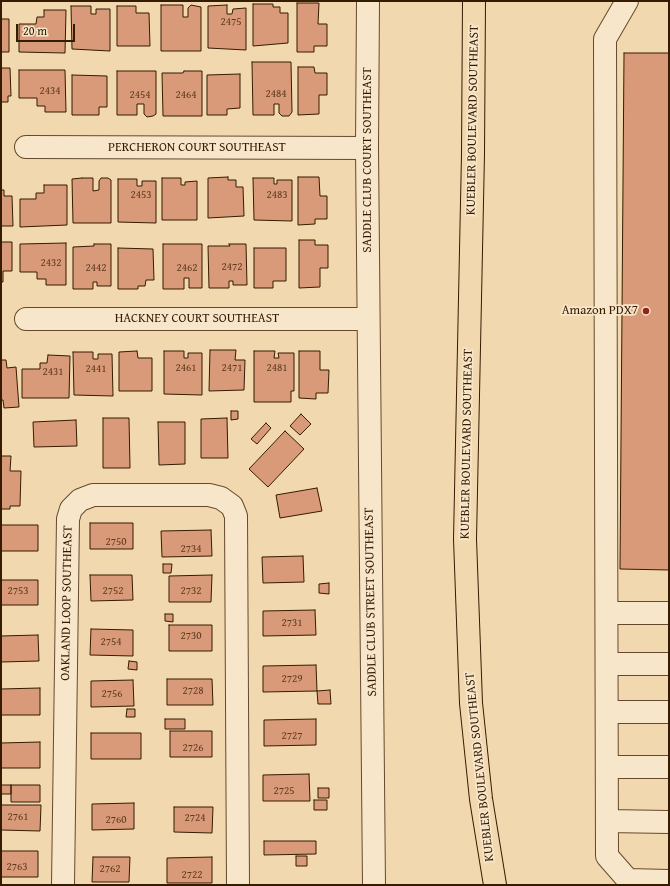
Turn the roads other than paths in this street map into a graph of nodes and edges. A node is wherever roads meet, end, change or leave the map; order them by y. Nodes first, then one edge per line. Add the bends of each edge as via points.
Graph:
1 (368, 1) edge
2 (474, 1) edge
3 (627, 1) edge
4 (26, 147) dead end
5 (367, 148) junction
6 (26, 319) dead end
7 (368, 319) junction
8 (606, 613) junction
9 (669, 613) edge
10 (607, 664) junction
11 (669, 664) edge
12 (607, 712) junction
13 (669, 712) edge
14 (607, 767) junction
15 (669, 767) edge
16 (607, 821) junction
17 (669, 822) edge
18 (669, 881) edge
19 (63, 885) edge
20 (238, 885) edge
21 (374, 885) edge
22 (495, 885) edge

1 - 5 street, SADDLE CLUB COURT SOUTHEAST
2 - 22 main road, KUEBLER BOULEVARD SOUTHEAST via 465,539 471,702 484,822
3 - 8 street via 605,39
4 - 5 street, PERCHERON COURT SOUTHEAST
5 - 7 street, SADDLE CLUB COURT SOUTHEAST
6 - 7 street, HACKNEY COURT SOUTHEAST
7 - 21 street, SADDLE CLUB STREET SOUTHEAST
8 - 9 street
8 - 10 street
10 - 11 street
10 - 12 street
12 - 13 street
12 - 14 street
14 - 15 street
14 - 16 street
16 - 17 street
16 - 18 street via 607,856 628,880
19 - 20 street, OAKLAND LOOP SOUTHEAST via 68,519 71,509 80,500 93,495 209,495 221,498 232,506 236,516

